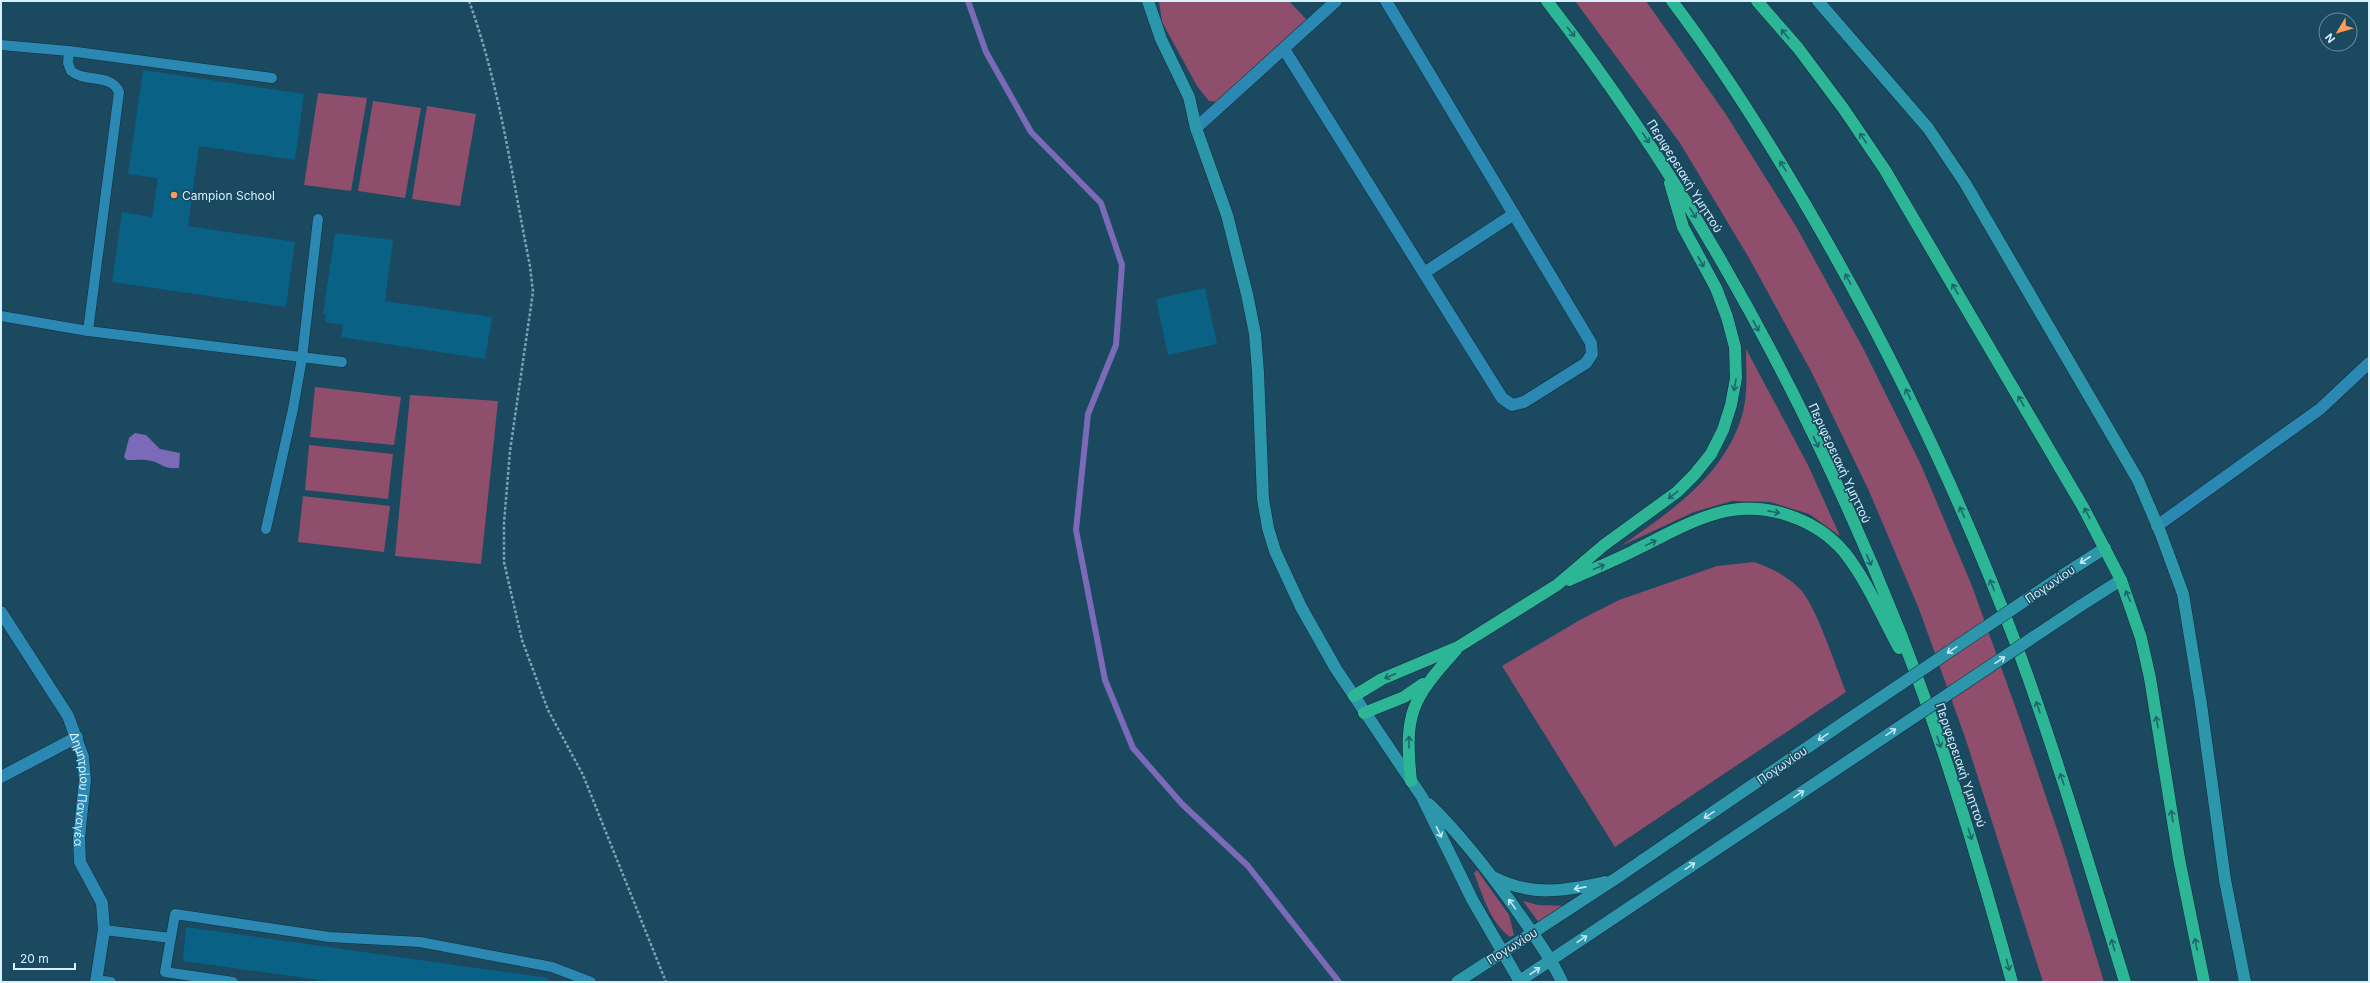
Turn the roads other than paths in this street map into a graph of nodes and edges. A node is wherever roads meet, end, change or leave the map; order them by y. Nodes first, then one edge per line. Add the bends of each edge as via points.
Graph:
1 (1148, 1) edge
2 (1336, 1) edge
3 (1386, 1) edge
4 (1547, 1) edge
5 (1672, 1) edge
6 (1757, 1) edge
7 (1818, 1) edge
8 (1, 45) edge
9 (1284, 48) junction
10 (69, 51) junction
11 (272, 78) dead end
12 (1196, 128) junction
13 (1665, 168) junction
14 (1514, 214) junction
15 (318, 219) dead end
16 (1424, 273) junction
17 (1, 316) edge
18 (88, 331) junction
19 (302, 358) junction
20 (342, 362) dead end
21 (2369, 364) edge
22 (2157, 526) junction
23 (266, 529) dead end
24 (2105, 548) junction
25 (2121, 580) junction
26 (1557, 585) junction
27 (1, 612) edge
28 (1458, 647) junction
29 (1435, 672) junction
30 (1916, 679) junction
31 (1354, 696) junction
32 (1364, 713) junction
33 (77, 738) junction
34 (1, 777) edge
35 (1411, 781) junction
36 (1422, 798) junction
37 (1491, 875) junction
38 (1618, 877) junction
39 (104, 930) junction
40 (1533, 933) junction
41 (171, 938) junction
42 (1502, 952) junction
43 (1550, 960) junction
44 (96, 981) edge
45 (111, 982) edge
46 (233, 982) edge
47 (591, 982) edge
48 (1457, 982) edge
49 (1519, 982) edge
50 (1562, 982) edge
51 (2012, 982) edge
52 (2125, 982) edge
53 (2204, 982) edge
54 (2245, 982) edge

1 - 12 street via 1161,39 1189,97
2 - 9 street
3 - 14 street
4 -> 13 highway, Περιφερειακή Υμηττού via 1579,42
52 -> 5 highway via 2072,808 2016,645 1978,548 1936,453 1842,267 1789,176 1734,88
24 -> 6 highway via 1885,170 1844,108 1798,48
7 - 22 street via 1928,128 1964,183 2138,480
8 - 10 lane
9 - 12 street
9 - 16 street
10 - 11 lane
10 - 18 lane via 68,63 71,72 79,76 109,81 117,88 119,97
12 - 31 street via 1227,215 1252,318 1258,372 1263,499 1268,528 1280,563 1301,607
13 -> 26 highway via 1683,227 1716,288 1727,317 1735,347 1736,378 1731,405 1723,430 1711,454 1694,475 1677,492 1604,545
13 -> 30 highway, Περιφερειακή Υμηττού via 1723,264 1787,383 1837,485 1900,633
14 - 16 street
14 - 16 street via 1591,342 1592,354 1586,363 1524,402 1512,405 1507,402
15 - 19 lane
17 - 18 lane
18 - 19 lane
19 - 20 lane
19 - 23 lane
21 - 22 street via 2320,409
22 - 54 street via 2183,594 2225,880
24 - 25 highway
24 -> 38 street, Πογωνίου, bridge
43 -> 25 street, bridge
53 -> 25 highway via 2180,859 2150,678 2141,638
26 - 28 highway
26 -> 30 highway via 1720,512 1761,509 1785,514 1807,523 1844,552
27 - 33 street, Δημητρίου Παναγέα via 68,716
28 - 29 highway
28 -> 31 highway via 1382,680
29 - 32 highway via 1404,697
35 -> 29 highway via 1411,713 1424,686
30 -> 51 highway, Περιφερειακή Υμηττού via 1974,847
31 - 32 street
32 - 35 street
33 - 34 street
33 - 39 street, Δημητρίου Παναγέα via 85,780 79,838 80,862 102,903
35 - 36 street
36 - 37 street via 1453,827
36 -> 42 street via 1473,901
38 -> 37 street via 1563,891 1543,891 1516,887
40 -> 37 street
38 - 40 street, Πογωνίου
39 - 41 lane
39 - 44 street, Δημητρίου Παναγέα
40 - 42 street, Πογωνίου
40 - 43 street
41 - 46 lane via 165,972
41 - 47 lane via 175,914 329,937 420,942 552,967
42 - 48 street, Πογωνίου
42 - 49 street
49 -> 43 street
43 - 50 street
44 - 45 lane

